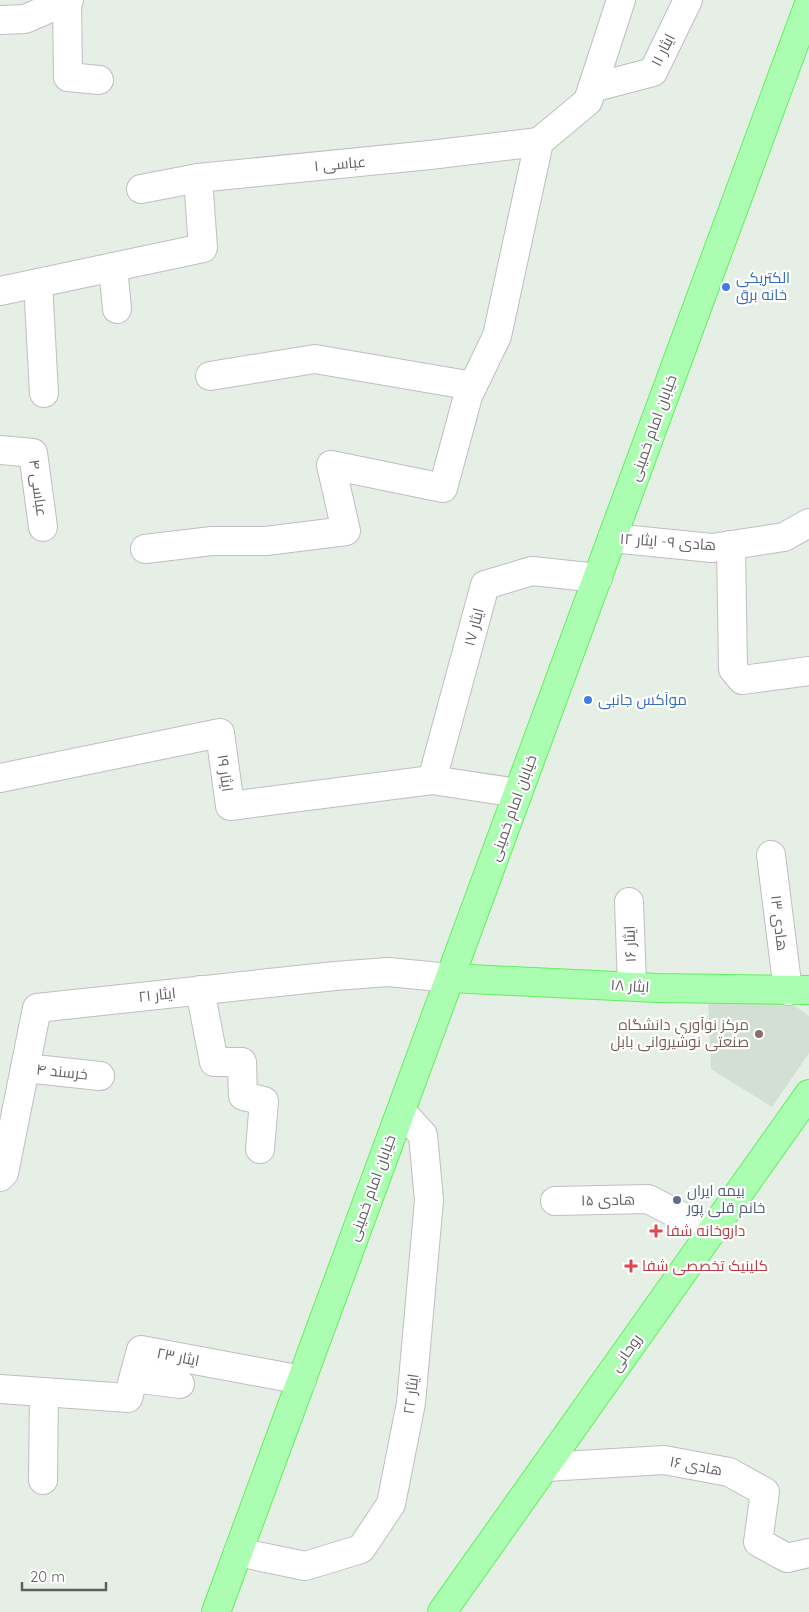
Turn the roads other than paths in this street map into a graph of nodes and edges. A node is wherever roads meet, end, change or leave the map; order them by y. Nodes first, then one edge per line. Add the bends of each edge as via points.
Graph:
1 (68, 0) edge
2 (621, 0) edge
3 (688, 0) edge
4 (809, 4) edge
5 (0, 20) edge
6 (99, 80) dead end
7 (592, 88) junction
8 (539, 142) junction
9 (198, 178) junction
10 (141, 189) dead end
11 (113, 267) junction
12 (38, 283) junction
13 (0, 292) edge
14 (117, 309) dead end
15 (210, 376) dead end
16 (473, 386) junction
17 (44, 393) dead end
18 (0, 450) edge
19 (809, 523) edge
20 (43, 527) dead end
21 (612, 538) junction
22 (732, 545) junction
23 (145, 549) dead end
24 (598, 578) junction
25 (809, 672) edge
26 (0, 778) edge
27 (432, 780) junction
28 (518, 793) junction
29 (771, 855) dead end
30 (629, 902) dead end
31 (450, 978) junction
32 (632, 985) junction
33 (200, 990) junction
34 (798, 991) edge
35 (809, 1007) edge
36 (25, 1068) junction
37 (100, 1076) dead end
38 (809, 1094) edge
39 (8, 1107) edge
40 (401, 1111) junction
41 (260, 1149) dead end
42 (0, 1176) edge
43 (555, 1201) dead end
44 (712, 1232) junction
45 (134, 1378) junction
46 (302, 1380) junction
47 (180, 1384) dead end
48 (0, 1389) edge
49 (44, 1392) junction
50 (546, 1467) junction
51 (43, 1480) dead end
52 (238, 1552) junction
53 (809, 1553) edge
54 (216, 1612) edge
55 (442, 1612) edge

1 - 5 street via 25,19
1 - 6 street via 68,77
2 - 7 street
3 - 7 street, ایثار ۱۱ via 653,72
4 - 21 main road, خیابان امام خمینی
7 - 8 street via 588,101
8 - 9 street, عباسی ۱
8 - 16 street via 497,336
9 - 10 street, عباسی ۱
9 - 11 street via 203,248
11 - 12 street
11 - 14 street
12 - 13 street
12 - 17 street
15 - 16 street via 315,359
16 - 23 street via 443,488 331,465 346,531
18 - 20 street, عباسی ۴ via 33,453
19 - 22 street, هادی ۹- ایثار ۱۲ via 784,537
21 - 22 street, هادی ۹- ایثار ۱۲ via 712,548
21 - 24 main road, خیابان امام خمینی
22 - 25 street via 733,669 742,680
24 - 27 street, ایثار ۱۷ via 532,571 485,585
24 - 28 main road, خیابان امام خمینی
26 - 27 street, ایثار ١٩ via 220,733 230,806
27 - 28 street, ایثار ١٩
28 - 31 main road, خیابان امام خمینی
29 - 34 street, هادی ۱۳
30 - 32 street, ایثار ۱۶
31 - 32 main road, ایثار ۱۸
31 - 33 street, ایثار ۲۱ via 388,972
31 - 40 main road, خیابان امام خمینی
32 - 34 main road, ایثار ۱۸
33 - 36 street, ایثار ۲۱ via 37,1008
33 - 41 street via 214,1062 242,1062 243,1096 264,1100
34 - 35 main road
36 - 37 street, خرسند ۴
36 - 39 street, ایثار ۲۱
38 - 44 main road, روحانی
39 - 42 street, ایثار ۲۱ via 4,1173
40 - 46 main road, خیابان امام خمینی
40 - 52 street, ایثار ۲۲ via 423,1134 429,1200 411,1403 390,1504 361,1549 305,1566
43 - 44 street, هادی ۱۵ via 648,1199
44 - 50 main road, روحانی
45 - 46 street, ایثار ۲۳ via 141,1350
45 - 47 street
45 - 49 street, ایثار ۲۳ via 128,1398
46 - 52 main road, خیابان امام خمینی
48 - 49 street, ایثار ۲۳
49 - 51 street
50 - 53 street, هادی ۱۶ via 664,1460 729,1472 765,1492 758,1542 787,1558
50 - 55 main road, روحانی
52 - 54 main road, خیابان امام خمینی

